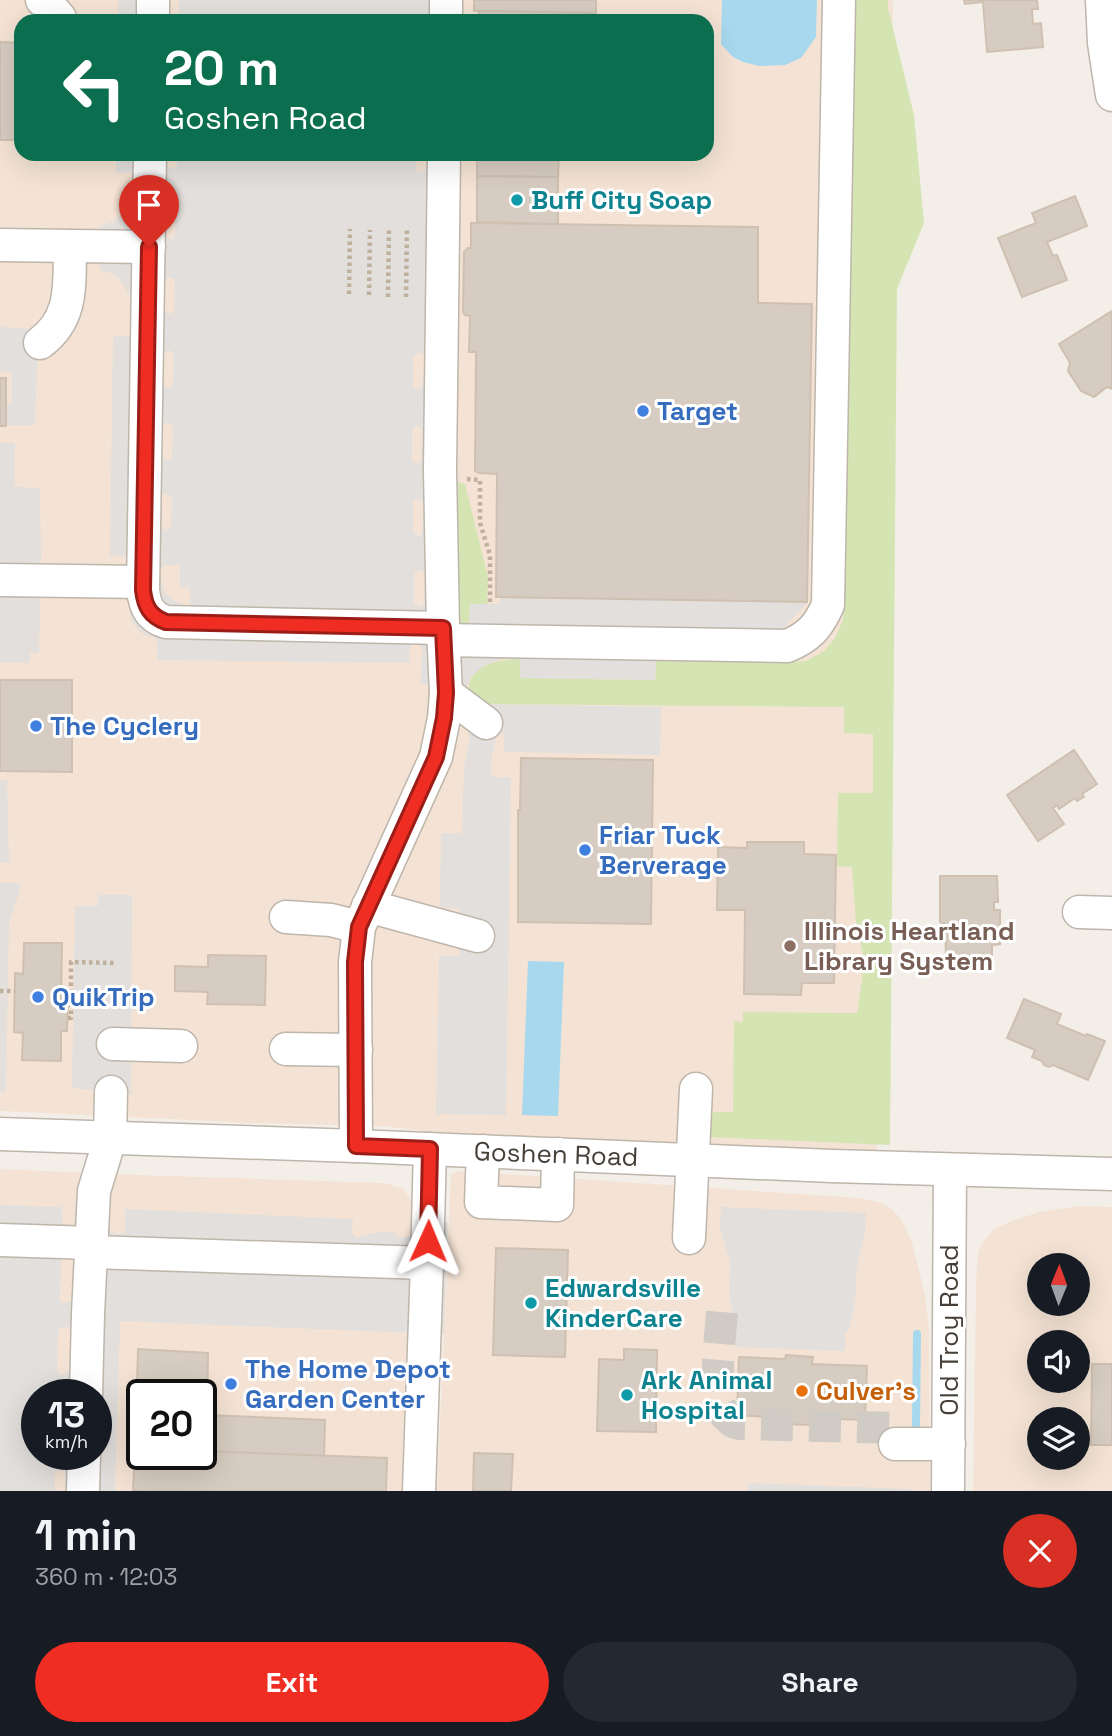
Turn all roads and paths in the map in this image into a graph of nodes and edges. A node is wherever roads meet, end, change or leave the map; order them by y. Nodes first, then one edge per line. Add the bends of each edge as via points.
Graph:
1 (839, 0) edge
2 (1102, 0) edge
3 (1112, 95) edge
4 (150, 161) edge
5 (444, 161) edge
6 (407, 228) dead end
7 (350, 229) dead end
8 (389, 229) dead end
9 (370, 230) dead end
10 (0, 245) edge
11 (70, 246) junction
12 (149, 247) junction
13 (349, 294) dead end
14 (369, 295) dead end
15 (388, 297) dead end
16 (406, 297) dead end
17 (40, 343) dead end
18 (0, 580) edge
19 (143, 582) junction
20 (443, 634) junction
21 (445, 706) junction
22 (486, 723) dead end
23 (1079, 912) dead end
24 (1112, 913) edge
25 (364, 917) junction
26 (286, 918) dead end
27 (478, 936) dead end
28 (114, 963) dead end
29 (0, 991) edge
30 (15, 991) dead end
31 (68, 1018) dead end
32 (113, 1044) dead end
33 (181, 1046) dead end
34 (286, 1049) dead end
35 (356, 1050) junction
36 (696, 1089) dead end
37 (111, 1092) dead end
38 (0, 1134) edge
39 (110, 1139) junction
40 (356, 1146) junction
41 (430, 1149) junction
42 (483, 1151) junction
43 (558, 1154) junction
44 (694, 1160) junction
45 (950, 1170) junction
46 (1112, 1174) edge
47 (689, 1238) dead end
48 (0, 1240) edge
49 (92, 1247) junction
50 (427, 1264) junction
51 (86, 1379) edge
52 (895, 1444) tunnel mouth
53 (948, 1444) junction
54 (84, 1470) edge
55 (83, 1491) edge
56 (419, 1491) edge
57 (948, 1491) edge

1 - 20 street via 828,605 821,619 813,631 787,646
2 - 3 street
4 - 12 street
5 - 20 street
6 - 16 path
7 - 13 path
8 - 15 path
9 - 14 path
10 - 11 street
11 - 12 street
11 - 17 street via 63,315 59,326
12 - 19 street
18 - 19 street
19 - 20 street via 149,612 166,622
20 - 21 street
21 - 22 street
21 - 25 street via 436,757
23 - 24 street
25 - 26 street
25 - 27 street
25 - 35 street via 355,962
28 - 31 path via 71,962
29 - 30 path
32 - 33 street
34 - 35 street
35 - 40 street
36 - 44 street
37 - 39 street
38 - 39 street, Goshen Road
39 - 40 street, Goshen Road
39 - 49 street via 94,1191
40 - 41 street, Goshen Road
41 - 42 street, Goshen Road
41 - 50 street
42 - 43 street, Goshen Road
42 - 43 street via 481,1202 557,1205
43 - 44 street, Goshen Road
44 - 45 street, Goshen Road
44 - 47 street
45 - 46 street, Goshen Road
45 - 53 street, Old Troy Road
48 - 49 street
49 - 50 street
49 - 51 street
50 - 56 street
52 - 53 street
53 - 57 street, Old Troy Road
54 - 55 street

